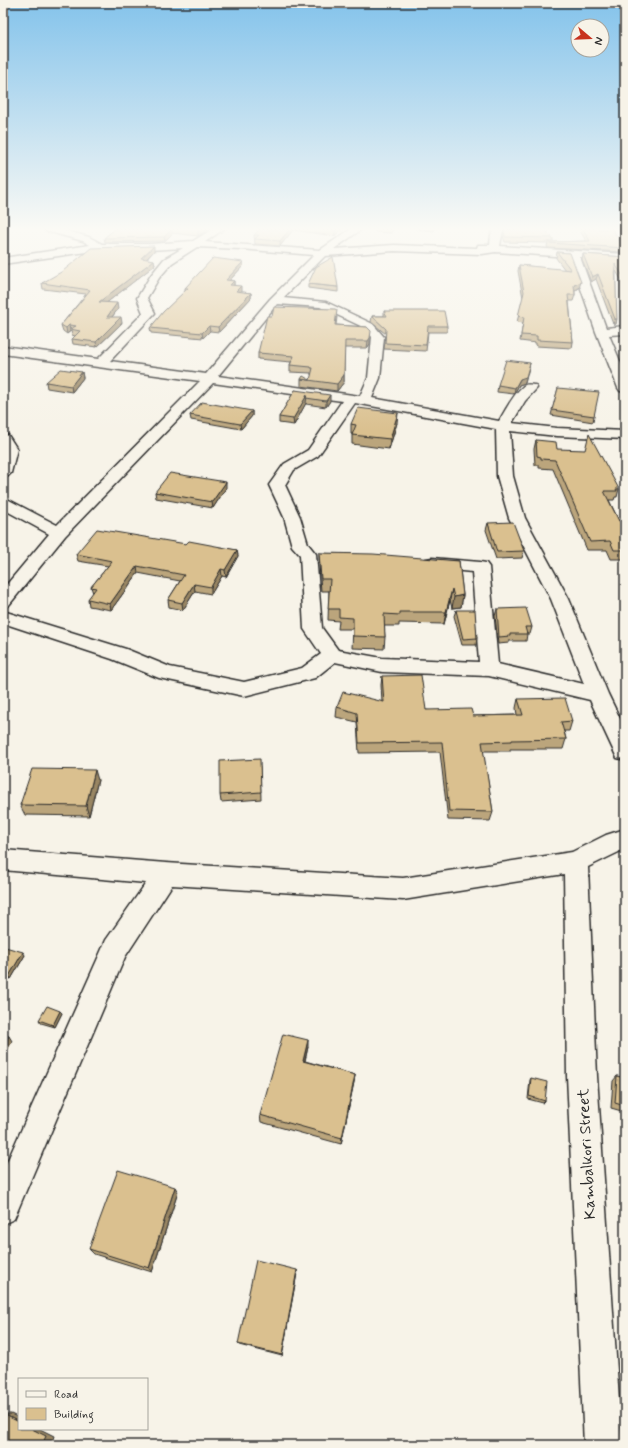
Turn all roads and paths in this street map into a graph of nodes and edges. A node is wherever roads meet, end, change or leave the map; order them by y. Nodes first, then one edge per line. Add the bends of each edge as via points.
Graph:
1 (143, 297) edge
2 (278, 297) edge
3 (589, 297) edge
4 (274, 301) junction
5 (625, 330) edge
6 (602, 332) junction
7 (3, 350) edge
8 (100, 364) junction
9 (209, 379) junction
10 (530, 388) dead end
11 (625, 388) edge
12 (358, 399) junction
13 (503, 426) junction
14 (625, 435) edge
15 (3, 438) edge
16 (3, 473) edge
17 (3, 503) edge
18 (59, 533) junction
19 (418, 562) edge
20 (3, 601) edge
21 (3, 617) edge
22 (332, 655) junction
23 (489, 669) junction
24 (598, 694) junction
25 (625, 752) edge
26 (625, 839) edge
27 (3, 860) edge
28 (576, 862) junction
29 (166, 874) junction
30 (3, 1208) edge
31 (602, 1445) edge

1 - 8 street via 149,313
2 - 4 street
3 - 6 street
4 - 9 street
4 - 12 street via 322,304 369,326 378,337 374,378
5 - 6 street
6 - 11 street
7 - 8 street
8 - 9 street
9 - 12 street
9 - 18 street
10 - 13 street
12 - 13 street
12 - 22 street via 313,453 289,467 276,485 292,517 300,546 316,554 313,629
13 - 14 street via 557,432
13 - 24 street via 505,476 517,518 560,599
15 - 16 street via 10,449
17 - 18 street
18 - 20 street
19 - 23 street via 480,567
21 - 22 street via 119,654 166,672 244,689 308,673
22 - 23 street via 382,665
23 - 24 street
24 - 25 street
26 - 28 street
27 - 29 street
28 - 29 street via 403,889
28 - 31 street, Kambalkori Street via 582,1076
29 - 30 street via 115,949

